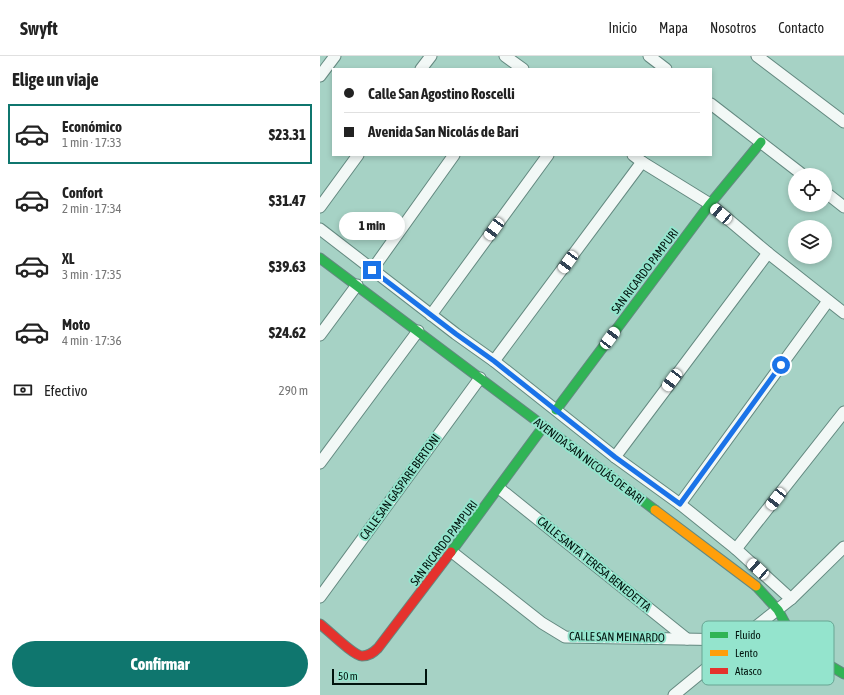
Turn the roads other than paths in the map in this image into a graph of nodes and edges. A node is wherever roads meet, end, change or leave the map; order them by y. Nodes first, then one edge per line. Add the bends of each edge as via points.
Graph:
1 (334, 56) edge
2 (431, 56) edge
3 (505, 56) edge
4 (649, 56) edge
5 (757, 56) edge
6 (422, 68) edge
7 (519, 68) edge
8 (665, 68) edge
9 (320, 76) edge
10 (712, 105) edge
11 (844, 122) edge
12 (761, 142) junction
13 (357, 156) edge
14 (453, 156) edge
15 (547, 156) edge
16 (637, 158) edge
17 (794, 168) edge
18 (832, 198) edge
19 (710, 204) junction
20 (320, 207) edge
21 (844, 207) edge
22 (320, 229) edge
23 (768, 253) junction
24 (320, 258) edge
25 (372, 270) junction
26 (357, 285) junction
27 (828, 301) junction
28 (844, 313) edge
29 (432, 315) junction
30 (418, 331) junction
31 (320, 335) edge
32 (494, 361) junction
33 (480, 378) junction
34 (556, 410) junction
35 (844, 412) edge
36 (543, 427) junction
37 (615, 457) junction
38 (320, 463) edge
39 (500, 489) junction
40 (680, 504) junction
41 (844, 547) edge
42 (736, 549) junction
43 (452, 552) junction
44 (320, 597) edge
45 (791, 599) junction
46 (778, 610) junction
47 (764, 621) edge
48 (784, 621) edge
49 (320, 624) edge
50 (688, 639) junction
51 (702, 639) edge
52 (834, 668) edge
53 (702, 673) edge
54 (844, 674) edge
55 (677, 692) edge

1 - 9 street
2 - 6 street
3 - 7 street
4 - 8 street
5 - 11 street
10 - 12 street
12 - 17 street
12 - 19 street, SAN RICARDO PAMPURI
13 - 20 street
14 - 25 street
15 - 29 street
16 - 19 street
16 - 32 street
18 - 21 street
19 - 23 street
19 - 34 street, SAN RICARDO PAMPURI
22 - 25 street, AVENIDA SAN NICOLÁS DE BARI
23 - 27 street
23 - 37 street
24 - 26 street, AVENIDA SAN NICOLÁS DE BARI
25 - 29 street, AVENIDA SAN NICOLÁS DE BARI
26 - 30 street, AVENIDA SAN NICOLÁS DE BARI
26 - 31 street
27 - 28 street
27 - 40 street
29 - 32 street, AVENIDA SAN NICOLÁS DE BARI
30 - 33 street, AVENIDA SAN NICOLÁS DE BARI
30 - 38 street
32 - 34 street, AVENIDA SAN NICOLÁS DE BARI
33 - 36 street, AVENIDA SAN NICOLÁS DE BARI
33 - 44 street, CALLE SAN GASPARE BERTONI
34 - 37 street, AVENIDA SAN NICOLÁS DE BARI
35 - 42 street
36 - 39 street, SAN RICARDO PAMPURI
36 - 46 street, AVENIDA SAN NICOLÁS DE BARI via 753,583
37 - 40 street, AVENIDA SAN NICOLÁS DE BARI
39 - 43 street, SAN RICARDO PAMPURI
39 - 50 street, CALLE SANTA TERESA BENEDETTA
40 - 42 street, AVENIDA SAN NICOLÁS DE BARI
41 - 45 street
42 - 45 street, AVENIDA SAN NICOLÁS DE BARI
43 - 49 street, SAN RICARDO PAMPURI via 370,655 360,656 353,652
43 - 50 street, CALLE SAN MEINARDO via 542,623 565,637
45 - 46 street
46 - 47 street
46 - 48 street, AVENIDA SAN NICOLÁS DE BARI
50 - 51 street, CALLE SAN MEINARDO
52 - 54 street, AVENIDA SAN NICOLÁS DE BARI
53 - 55 street

